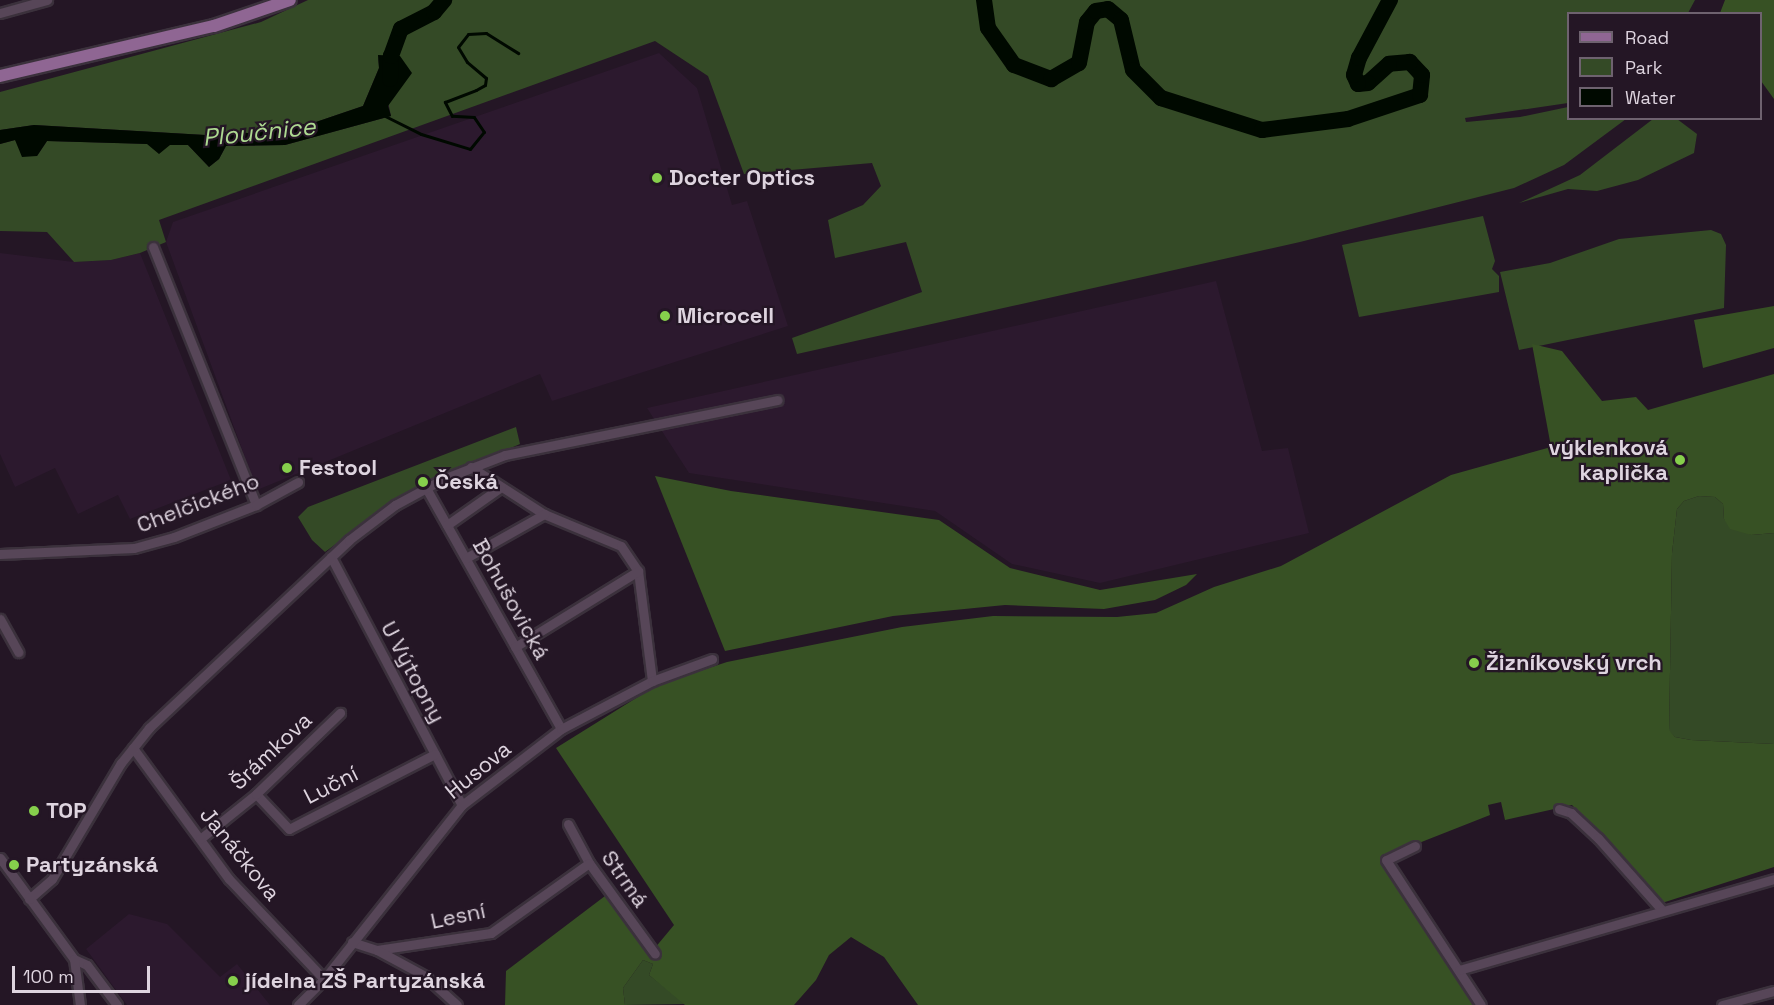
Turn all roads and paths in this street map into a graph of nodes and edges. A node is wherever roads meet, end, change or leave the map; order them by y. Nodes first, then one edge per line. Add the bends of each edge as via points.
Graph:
1 (47, 0) edge
2 (290, 0) edge
3 (0, 13) edge
4 (0, 76) edge
5 (153, 247) dead end
6 (777, 400) dead end
7 (471, 467) junction
8 (298, 482) dead end
9 (501, 487) junction
10 (426, 488) junction
11 (256, 505) junction
12 (544, 514) junction
13 (447, 525) junction
14 (0, 554) edge
15 (330, 557) junction
16 (466, 558) junction
17 (638, 571) junction
18 (0, 619) edge
19 (515, 647) junction
20 (18, 652) dead end
21 (712, 659) dead end
22 (652, 681) junction
23 (340, 713) dead end
24 (561, 729) junction
25 (133, 748) junction
26 (435, 754) junction
27 (256, 794) junction
28 (462, 804) junction
29 (1559, 808) dead end
30 (568, 824) dead end
31 (200, 839) junction
32 (1415, 846) dead end
33 (0, 858) edge
34 (589, 863) junction
35 (1774, 879) edge
36 (29, 899) junction
37 (1661, 909) junction
38 (352, 942) junction
39 (377, 950) junction
40 (655, 954) dead end
41 (74, 959) junction
42 (1459, 970) junction
43 (324, 978) junction
44 (1774, 991) edge
45 (80, 1005) edge
46 (117, 1005) edge
47 (298, 1005) edge
48 (458, 1005) edge
49 (1481, 1005) edge
50 (1722, 1005) edge

1 - 3 street
2 - 4 main road via 214,26
5 - 11 street
6 - 7 street via 536,447
7 - 9 street
7 - 10 street
8 - 11 street, Chelčického
9 - 12 street
9 - 13 street
10 - 13 street, Bohušovická
10 - 15 street via 374,520
11 - 14 street, Chelčického via 134,548
12 - 16 street
12 - 17 street via 621,546
13 - 16 street, Bohušovická
15 - 25 street via 149,728
15 - 26 street, U Výtopny
16 - 19 street, Bohušovická
17 - 19 street
17 - 22 street
18 - 20 street
19 - 24 street, Bohušovická
21 - 22 street, Husova
22 - 24 street, Husova
23 - 27 street, Šrámkova
24 - 28 street, Husova
25 - 31 street, Janáčkova
25 - 36 street via 52,879
26 - 27 street, Luční via 289,829
26 - 28 street, U Výtopny
27 - 31 street, Šrámkova
28 - 38 street, Husova
29 - 37 street via 1571,813 1598,838
30 - 34 street, Strmá
31 - 43 street, Janáčkova via 229,879
32 - 42 street via 1386,860
33 - 36 street
34 - 39 street, Lesní via 491,933
34 - 40 street, Strmá
35 - 37 street
36 - 41 street
37 - 42 street
38 - 39 street, Lesní
38 - 43 street, Husova
39 - 48 street via 425,976
41 - 45 street
41 - 46 street via 87,965
42 - 49 street
43 - 47 street, Husova
44 - 50 street

